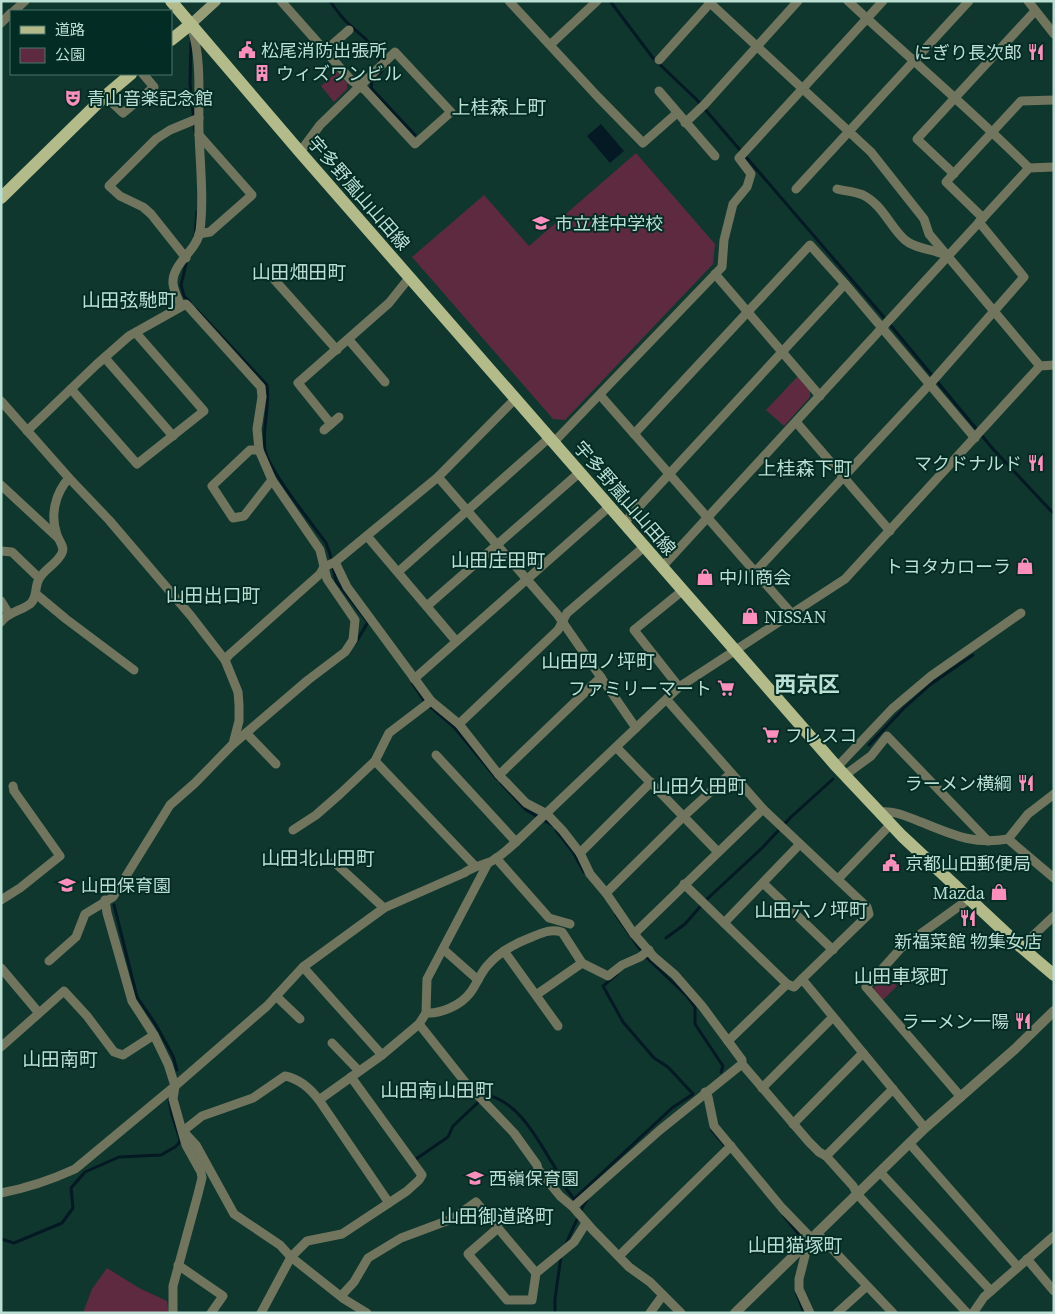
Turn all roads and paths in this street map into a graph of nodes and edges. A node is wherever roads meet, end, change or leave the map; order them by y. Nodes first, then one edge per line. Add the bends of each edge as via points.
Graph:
1 (24, 1) edge
2 (171, 1) edge
3 (216, 1) edge
4 (281, 1) edge
5 (509, 1) edge
6 (598, 1) edge
7 (798, 1) edge
8 (848, 1) edge
9 (884, 1) edge
10 (969, 1) edge
11 (1028, 1) edge
12 (710, 2) edge
13 (14, 10) edge
14 (1035, 11) junction
15 (867, 19) junction
16 (191, 24) junction
17 (349, 30) dead end
18 (1054, 34) edge
19 (172, 39) edge
20 (550, 45) junction
21 (756, 46) junction
22 (325, 51) junction
23 (659, 60) dead end
24 (913, 61) junction
25 (130, 75) edge
26 (144, 75) edge
27 (359, 86) junction
28 (802, 89) junction
29 (659, 91) dead end
30 (105, 96) junction
31 (955, 99) junction
32 (1054, 100) edge
33 (677, 113) junction
34 (199, 118) junction
35 (686, 123) junction
36 (848, 130) junction
37 (992, 132) junction
38 (199, 134) junction
39 (300, 152) junction
40 (715, 156) dead end
41 (1054, 167) edge
42 (1029, 168) junction
43 (954, 174) junction
44 (796, 189) dead end
45 (837, 190) dead end
46 (1, 198) edge
47 (981, 220) junction
48 (199, 234) junction
49 (948, 256) junction
50 (186, 258) junction
51 (715, 274) junction
52 (272, 277) dead end
53 (410, 278) junction
54 (845, 284) junction
55 (181, 306) junction
56 (748, 311) junction
57 (994, 312) junction
58 (882, 328) junction
59 (136, 333) junction
60 (349, 340) junction
61 (337, 350) junction
62 (783, 352) junction
63 (105, 358) junction
64 (1054, 364) edge
65 (1040, 366) junction
66 (385, 382) dead end
67 (930, 384) junction
68 (72, 389) junction
69 (600, 395) junction
70 (820, 396) junction
71 (515, 399) junction
72 (1, 401) edge
73 (339, 417) dead end
74 (796, 422) junction
75 (27, 431) junction
76 (634, 434) junction
77 (173, 436) junction
78 (975, 438) junction
79 (551, 440) junction
80 (259, 450) junction
81 (579, 473) junction
82 (669, 474) junction
83 (438, 477) junction
84 (843, 477) junction
85 (69, 478) junction
86 (272, 480) junction
87 (1, 485) edge
88 (609, 507) junction
89 (468, 510) junction
90 (708, 518) junction
91 (624, 524) junction
92 (890, 530) junction
93 (367, 536) junction
94 (57, 537) junction
95 (498, 544) junction
96 (644, 547) junction
97 (1, 551) edge
98 (336, 562) junction
99 (324, 567) junction
100 (662, 568) junction
101 (398, 572) junction
102 (755, 572) junction
103 (39, 578) junction
104 (527, 578) junction
105 (682, 590) junction
106 (36, 594) junction
107 (1, 601) edge
108 (427, 606) junction
109 (1021, 613) dead end
110 (10, 614) junction
111 (792, 614) junction
112 (1, 622) edge
113 (563, 622) junction
114 (456, 641) junction
115 (735, 652) junction
116 (226, 660) junction
117 (134, 670) dead end
118 (601, 677) junction
119 (414, 679) junction
120 (679, 687) junction
121 (430, 700) junction
122 (667, 700) junction
123 (459, 724) junction
124 (636, 728) junction
125 (246, 734) junction
126 (232, 745) junction
127 (617, 748) junction
128 (436, 755) dead end
129 (375, 761) junction
130 (276, 764) dead end
131 (841, 771) junction
132 (731, 773) junction
133 (499, 775) junction
134 (650, 782) junction
135 (13, 786) dead end
136 (1054, 794) edge
137 (763, 809) junction
138 (880, 812) junction
139 (546, 814) junction
140 (684, 816) junction
141 (891, 824) junction
142 (293, 830) dead end
143 (1008, 840) junction
144 (988, 841) junction
145 (516, 842) junction
146 (800, 844) junction
147 (718, 852) junction
148 (580, 853) junction
149 (492, 860) junction
150 (334, 862) dead end
151 (475, 866) junction
152 (1054, 878) edge
153 (838, 879) junction
154 (762, 883) junction
155 (684, 884) junction
156 (606, 892) junction
157 (969, 899) junction
158 (1, 900) edge
159 (106, 900) junction
160 (384, 908) junction
161 (1054, 916) edge
162 (724, 923) junction
163 (570, 924) dead end
164 (634, 934) junction
165 (1021, 947) junction
166 (443, 949) junction
167 (648, 950) junction
168 (833, 950) junction
169 (504, 951) junction
170 (49, 961) dead end
171 (582, 963) junction
172 (303, 967) junction
173 (1, 968) edge
174 (1054, 975) edge
175 (802, 979) junction
176 (478, 980) junction
177 (788, 984) junction
178 (536, 995) junction
179 (276, 996) junction
180 (1054, 1011) edge
181 (39, 1013) junction
182 (426, 1013) junction
183 (833, 1017) junction
184 (300, 1019) dead end
185 (419, 1024) junction
186 (558, 1026) dead end
187 (154, 1035) junction
188 (728, 1041) junction
189 (332, 1043) dead end
190 (1, 1047) edge
191 (863, 1053) junction
192 (382, 1055) junction
193 (742, 1064) junction
194 (360, 1071) junction
195 (352, 1077) junction
196 (175, 1086) junction
197 (762, 1088) junction
198 (893, 1089) junction
199 (705, 1092) junction
200 (961, 1097) junction
201 (319, 1100) junction
202 (793, 1124) junction
203 (925, 1128) junction
204 (183, 1131) junction
205 (910, 1144) junction
206 (731, 1146) junction
207 (826, 1156) junction
208 (880, 1172) junction
209 (1, 1193) edge
210 (858, 1195) junction
211 (390, 1203) junction
212 (573, 1207) junction
213 (586, 1223) junction
214 (498, 1228) junction
215 (1054, 1236) edge
216 (813, 1237) junction
217 (619, 1256) junction
218 (291, 1257) junction
219 (1027, 1259) junction
220 (178, 1265) junction
221 (1018, 1267) junction
222 (536, 1273) junction
223 (867, 1286) junction
224 (1054, 1291) edge
225 (991, 1292) junction
226 (663, 1295) junction
227 (342, 1296) junction
228 (891, 1312) edge
229 (173, 1313) edge
230 (212, 1313) edge
231 (261, 1313) edge
232 (367, 1313) edge
233 (650, 1313) edge
234 (682, 1313) edge
235 (735, 1313) edge
236 (810, 1313) edge
237 (837, 1313) edge
238 (967, 1313) edge
239 (973, 1313) edge

1 - 13 street
2 - 16 main road, 宇多野嵐山山田線
3 - 16 main road
4 - 22 street
5 - 20 street
6 - 20 street
7 - 21 street
8 - 15 street
9 - 15 street
10 - 24 street
11 - 14 street
12 - 21 street
12 - 23 street
14 - 18 street
14 - 31 street
15 - 24 street
15 - 28 street
16 - 19 main road
16 - 34 street via 196,44
16 - 39 main road, 宇多野嵐山山田線
17 - 22 street
20 - 33 street via 643,143
21 - 28 street
21 - 35 street
22 - 27 street
24 - 31 street
24 - 36 street
25 - 30 main road
26 - 30 street via 154,87 123,113
27 - 27 street via 396,52 451,112 415,144
27 - 39 street via 320,125
28 - 36 street
28 - 51 street via 739,158 751,174 747,187 733,204 724,240 722,267
29 - 33 street
30 - 46 main road
31 - 37 street
31 - 43 street via 917,139
32 - 37 street via 1021,101
33 - 35 street
34 - 38 street
34 - 50 street via 170,130 156,140 109,186 151,214
35 - 40 street
36 - 44 street
36 - 49 street via 871,152 924,219 930,234
37 - 42 street
37 - 43 street
38 - 48 street via 202,166
38 - 48 street via 252,196 210,232
39 - 53 main road, 宇多野嵐山山田線
41 - 42 street
42 - 47 street
43 - 47 street via 946,182
45 - 49 street via 862,194 876,203 906,241
47 - 49 street
47 - 57 street via 1024,276
48 - 50 street
49 - 57 street
49 - 58 street
50 - 55 street via 174,273 173,285
51 - 56 street
51 - 69 street
52 - 61 street
53 - 60 street via 390,303
53 - 71 main road, 宇多野嵐山山田線
54 - 56 street via 810,245
54 - 58 street
54 - 62 street
55 - 59 street
55 - 80 street via 186,304 261,387 257,429
56 - 62 street
56 - 76 street
57 - 65 street
57 - 67 street
58 - 67 street
58 - 70 street
59 - 63 street
59 - 77 street via 204,411
60 - 61 street
60 - 66 street
61 - 73 street via 298,384 327,427
62 - 70 street
62 - 82 street
63 - 68 street
63 - 77 street
64 - 65 street
65 - 78 street
67 - 78 street
67 - 84 street
68 - 75 street
68 - 77 street via 136,464
69 - 76 street
69 - 79 street
70 - 74 street
71 - 79 main road, 宇多野嵐山山田線
71 - 83 street
72 - 75 street
74 - 84 street
74 - 90 street
75 - 85 street
76 - 82 street
78 - 92 street
79 - 81 main road, 宇多野嵐山山田線
79 - 89 street
80 - 86 street
80 - 86 street via 250,450 212,486 234,518 244,516
81 - 88 main road, 宇多野嵐山山田線
81 - 95 street
82 - 90 street
82 - 91 street
83 - 89 street
83 - 93 street
84 - 92 street
84 - 102 street
85 - 94 street via 62,485 55,505 53,520
85 - 116 street via 109,520
86 - 99 street via 320,550
87 - 94 street
88 - 91 main road, 宇多野嵐山山田線
88 - 104 street
89 - 95 street
89 - 101 street
90 - 100 street
90 - 102 street
91 - 96 main road, 宇多野嵐山山田線
92 - 111 street via 845,579
93 - 98 street
93 - 101 street
94 - 103 street via 62,553
95 - 104 street
95 - 108 street
96 - 100 main road, 宇多野嵐山山田線
96 - 113 street via 567,613
97 - 103 street via 12,552
98 - 99 street
98 - 119 street via 347,587
99 - 116 street
99 - 125 street via 327,579 355,620 353,640 345,652
100 - 105 main road, 宇多野嵐山山田線
101 - 108 street
102 - 111 street
103 - 106 street
104 - 113 street
104 - 114 street
105 - 115 main road, 宇多野嵐山山田線
105 - 120 street via 634,630
106 - 110 street via 29,604
106 - 117 street
107 - 110 street
108 - 114 street
109 - 131 street via 931,676 892,709
110 - 112 street
111 - 115 street
113 - 118 street
113 - 123 street
114 - 119 street
115 - 120 street
115 - 131 main road, 宇多野嵐山山田線
116 - 126 street via 238,692 239,705 239,721
118 - 124 street
118 - 133 street
119 - 121 street
120 - 122 street
121 - 123 street
121 - 129 street via 389,733
122 - 124 street
122 - 132 street
123 - 133 street
124 - 127 street
125 - 126 street
125 - 130 street
126 - 159 street via 170,804 113,897
127 - 134 street
127 - 139 street
128 - 145 street
129 - 142 street via 316,815
129 - 151 street
131 - 138 main road, 宇多野嵐山山田線
131 - 144 street via 871,756 887,736
132 - 137 street
132 - 140 street
133 - 139 street via 526,803
134 - 140 street
134 - 148 street
135 - 158 street via 60,856
136 - 143 street via 1028,814
137 - 146 street
137 - 147 street
138 - 141 main road, 宇多野嵐山山田線
138 - 144 street via 900,814 975,841
139 - 145 street
139 - 148 street
140 - 147 street
140 - 156 street
141 - 153 street
141 - 157 main road, 宇多野嵐山山田線
143 - 144 street
143 - 152 street
145 - 149 street
146 - 153 street
146 - 154 street
147 - 155 street
148 - 156 street via 590,874
149 - 151 street
149 - 163 street via 549,918
149 - 166 street
150 - 160 street
151 - 160 street
153 - 168 street via 867,907 870,914
154 - 162 street
154 - 168 street
155 - 162 street
155 - 164 street
156 - 164 street
157 - 165 main road, 宇多野嵐山山田線
157 - 200 street via 901,948 866,987
159 - 170 street via 85,914 76,937
159 - 187 street via 132,1001
160 - 172 street
161 - 165 street
162 - 177 street
164 - 167 street
165 - 174 main road, 宇多野嵐山山田線
166 - 176 street
166 - 182 street via 426,980
167 - 171 street via 608,976
167 - 188 street via 675,975
168 - 175 street
169 - 171 street via 552,930 562,932
169 - 176 street via 487,966
169 - 178 street
171 - 178 street
172 - 179 street
172 - 192 street
173 - 181 street
175 - 177 street via 794,987
175 - 183 street
176 - 182 street via 458,1003 446,1010
177 - 188 street
178 - 186 street
179 - 184 street
179 - 196 street
180 - 200 street
181 - 187 street via 64,991 114,1052 123,1054
181 - 190 street
182 - 185 street
183 - 191 street
183 - 197 street
185 - 192 street
185 - 212 street via 465,1082 514,1133 560,1196
187 - 196 street
188 - 193 street
189 - 194 street
191 - 198 street
191 - 202 street
192 - 194 street
193 - 197 street
193 - 199 street
194 - 195 street
195 - 201 street
195 - 211 street via 422,1175
196 - 204 street via 173,1099
196 - 209 street via 75,1169 24,1189
197 - 202 street
198 - 203 street
198 - 207 street
199 - 206 street via 714,1126
199 - 212 street
200 - 203 street
201 - 204 street via 296,1078 285,1076 253,1098 202,1116
201 - 211 street
202 - 207 street
203 - 205 street
204 - 218 street via 196,1145 234,1214 280,1245
204 - 220 street via 202,1178
205 - 208 street
205 - 221 street
206 - 216 street via 782,1208
206 - 217 street
207 - 210 street
208 - 210 street
208 - 225 street
210 - 216 street
210 - 238 street
211 - 218 street via 342,1234 307,1241
212 - 213 street
213 - 217 street
213 - 222 street via 574,1242
214 - 222 street
214 - 222 street via 468,1254 507,1300 532,1300
214 - 227 street via 476,1202 452,1218 401,1238 368,1258
215 - 219 street
216 - 223 street
216 - 235 street
216 - 236 street via 798,1279
217 - 226 street
218 - 227 street
218 - 231 street
219 - 221 street
219 - 224 street
220 - 229 street via 173,1286
220 - 230 street via 223,1296
221 - 225 street
223 - 228 street
223 - 237 street
225 - 239 street
226 - 233 street
226 - 234 street
227 - 232 street

